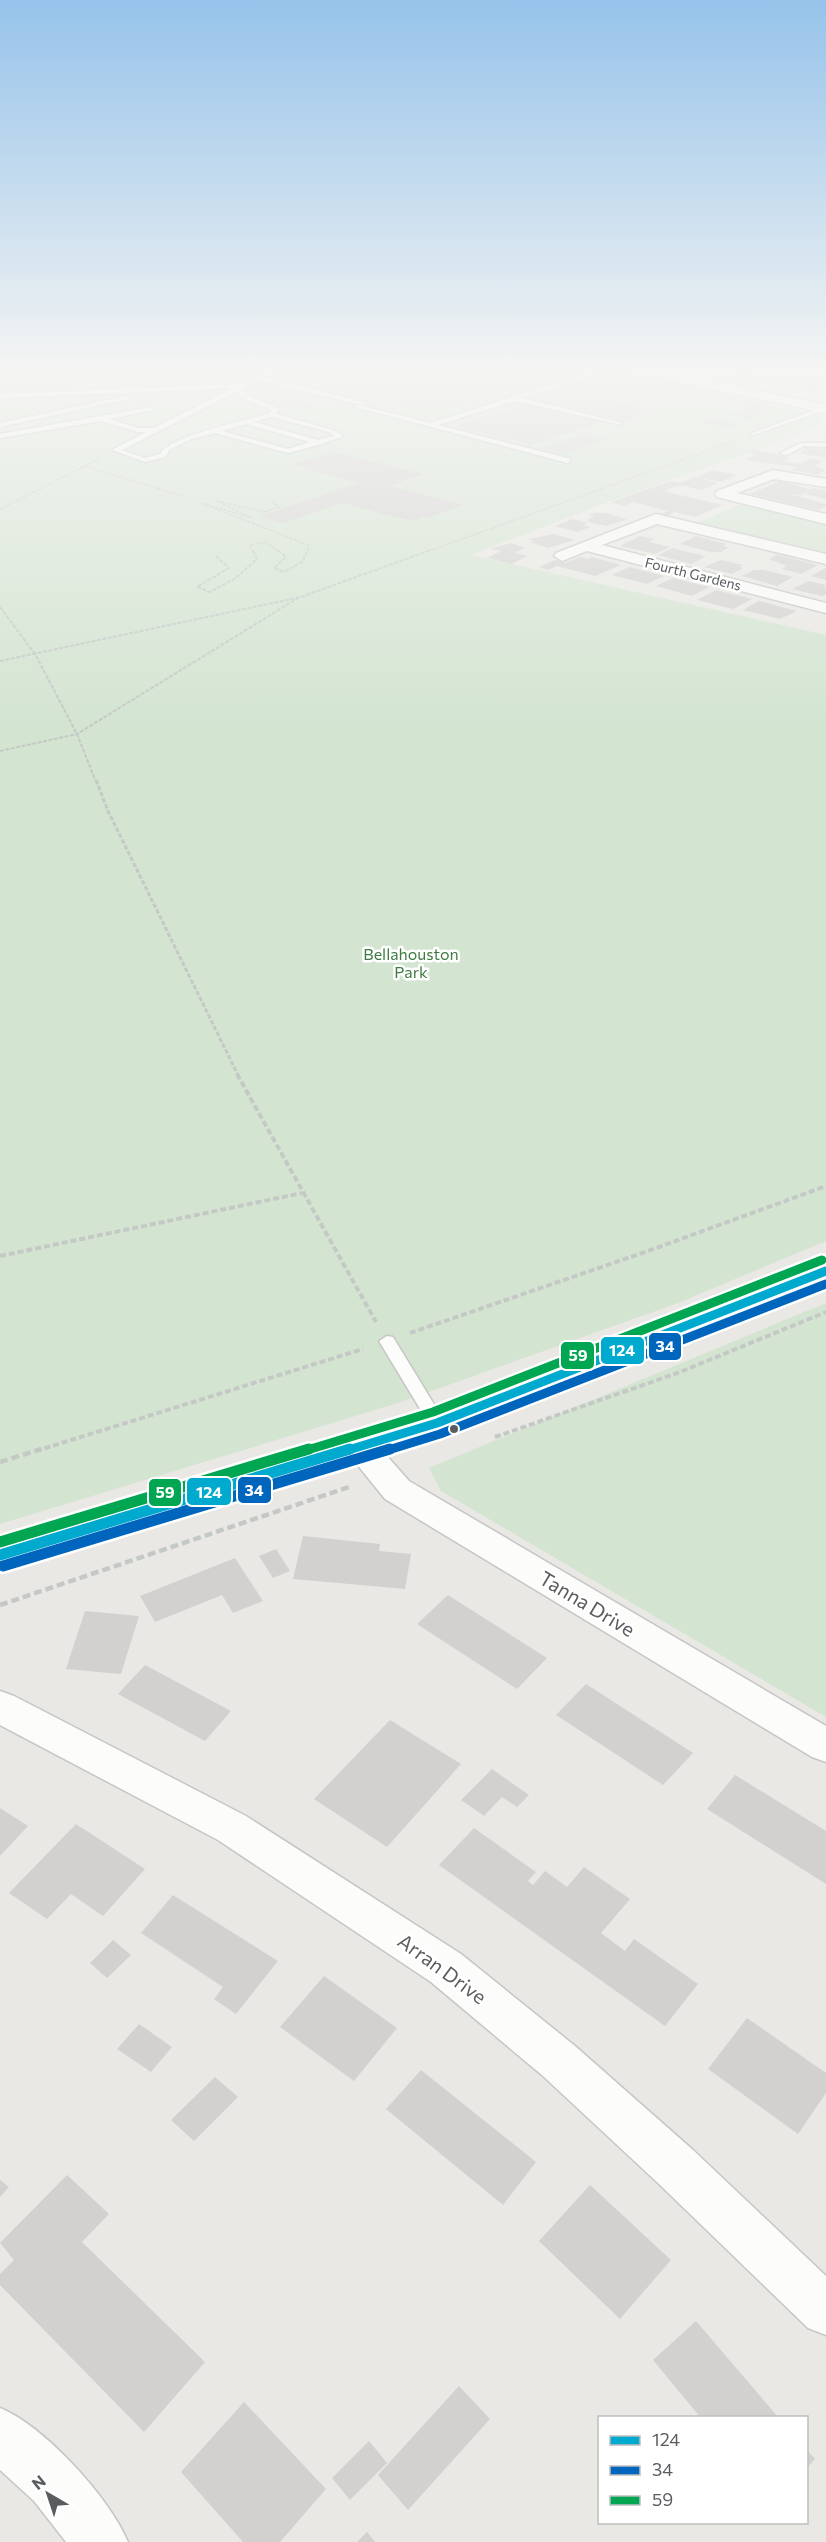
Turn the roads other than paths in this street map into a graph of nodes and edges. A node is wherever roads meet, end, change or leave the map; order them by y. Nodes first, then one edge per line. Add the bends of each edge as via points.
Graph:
1 (733, 490) edge
2 (826, 519) edge
3 (586, 546) junction
4 (562, 556) dead end
5 (826, 559) edge
6 (826, 608) edge
7 (826, 1271) edge
8 (387, 1341) road end
9 (437, 1423) junction
10 (360, 1447) junction
11 (0, 1555) edge
12 (0, 1707) edge
13 (826, 1746) edge
14 (826, 2310) edge
15 (0, 2434) edge
16 (101, 2542) edge

1 - 2 street via 722,494
3 - 4 street
3 - 5 street via 656,519
3 - 6 street, Fourth Gardens
7 - 9 street
8 - 9 lane
9 - 10 street
10 - 11 street
10 - 13 street, Tanna Drive via 397,1490
12 - 14 street, Arran Drive via 232,1828 446,1968 559,2061
15 - 16 street via 53,2482

